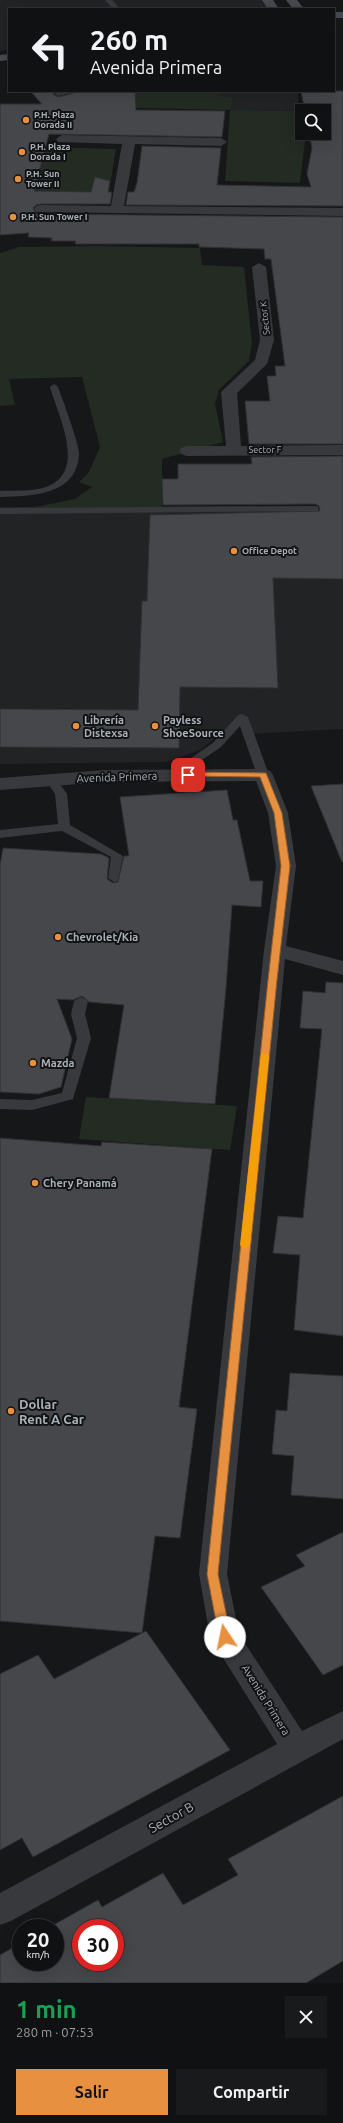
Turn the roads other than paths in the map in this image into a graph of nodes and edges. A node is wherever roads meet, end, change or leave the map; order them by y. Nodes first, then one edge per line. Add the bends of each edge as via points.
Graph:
1 (108, 0) edge
2 (267, 0) edge
3 (291, 0) edge
4 (116, 8) edge
5 (273, 8) edge
6 (298, 8) edge
7 (70, 92) edge
8 (58, 94) dead end
9 (62, 139) dead end
10 (129, 140) junction
11 (221, 142) dead end
12 (42, 209) dead end
13 (117, 210) junction
14 (343, 212) edge
15 (259, 268) dead end
16 (54, 387) dead end
17 (234, 450) junction
18 (343, 450) edge
19 (187, 451) dead end
20 (0, 494) edge
21 (315, 510) dead end
22 (0, 511) edge
23 (173, 775) junction
24 (263, 775) junction
25 (52, 779) junction
26 (0, 784) edge
27 (64, 827) junction
28 (0, 834) edge
29 (114, 878) dead end
30 (275, 950) junction
31 (343, 968) edge
32 (81, 1001) dead end
33 (0, 1104) edge
34 (343, 1724) edge
35 (297, 1749) junction
36 (0, 1910) edge

1 - 4 lane
2 - 5 street
3 - 6 street
7 - 8 lane
9 - 10 street
10 - 11 street
10 - 13 street
12 - 13 street
13 - 14 street
15 - 17 street, Sector K via 267,340 262,361 229,392
16 - 20 lane via 74,453 70,476 59,485 39,492
17 - 18 street, Sector F
17 - 19 street, Sector F
21 - 22 lane
23 - 24 street, Avenida Primera
23 - 24 lane via 217,745 242,717
23 - 25 street, Avenida Primera
24 - 30 street, Avenida Primera via 278,813 286,866
25 - 26 street, Avenida Primera
25 - 27 lane via 61,794
27 - 28 lane
27 - 29 lane via 117,856
30 - 31 street
30 - 35 street, Avenida Primera via 212,1574 225,1637
32 - 33 lane via 78,1014 84,1038 68,1096 32,1105
34 - 35 street, Sector B
35 - 36 street, Sector B

